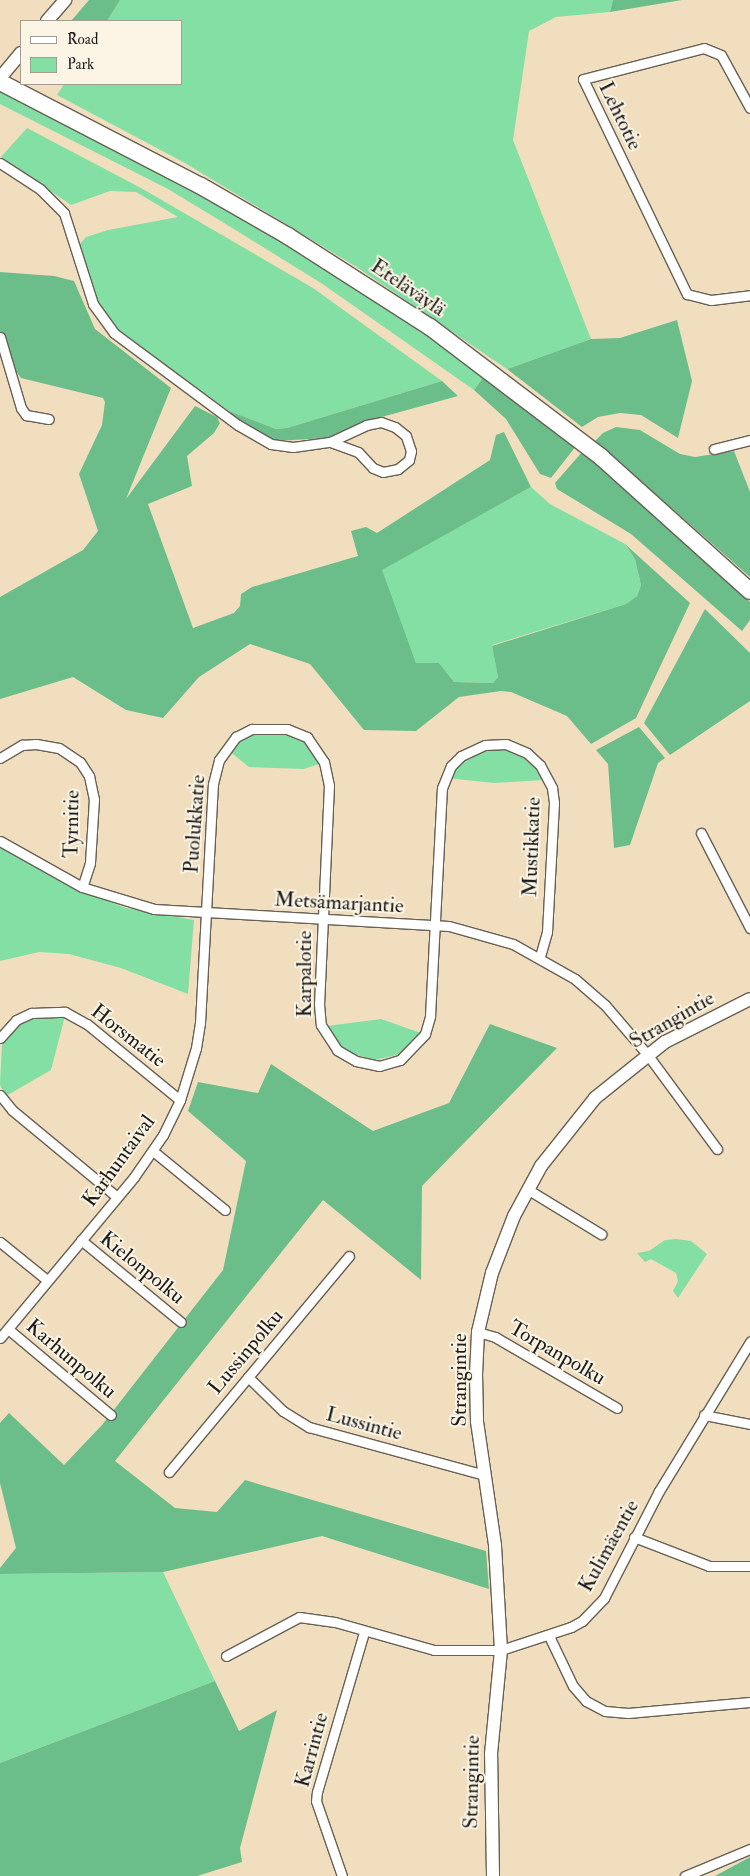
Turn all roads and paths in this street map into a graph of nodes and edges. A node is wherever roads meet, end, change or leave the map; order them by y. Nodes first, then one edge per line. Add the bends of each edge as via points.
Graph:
1 (65, 0) edge
2 (48, 20) edge
3 (20, 54) edge
4 (0, 78) edge
5 (0, 82) edge
6 (750, 108) edge
7 (0, 163) edge
8 (750, 294) edge
9 (0, 337) edge
10 (49, 419) dead end
11 (750, 440) edge
12 (330, 442) junction
13 (714, 450) dead end
14 (750, 591) edge
15 (0, 758) edge
16 (701, 833) dead end
17 (0, 841) edge
18 (82, 887) junction
19 (206, 914) junction
20 (323, 920) junction
21 (433, 925) junction
22 (750, 928) edge
23 (540, 957) junction
24 (750, 999) edge
25 (0, 1038) edge
26 (647, 1054) junction
27 (0, 1095) edge
28 (180, 1100) junction
29 (717, 1149) dead end
30 (153, 1151) junction
31 (527, 1189) junction
32 (117, 1197) junction
33 (225, 1210) dead end
34 (602, 1234) dead end
35 (81, 1240) junction
36 (0, 1242) edge
37 (349, 1256) dead end
38 (47, 1280) junction
39 (181, 1322) dead end
40 (8, 1329) junction
41 (478, 1332) junction
42 (0, 1338) edge
43 (750, 1342) edge
44 (248, 1377) junction
45 (617, 1408) dead end
46 (111, 1415) dead end
47 (704, 1416) junction
48 (750, 1424) edge
49 (169, 1472) dead end
50 (485, 1475) junction
51 (634, 1538) junction
52 (750, 1566) edge
53 (364, 1632) junction
54 (550, 1636) junction
55 (501, 1650) junction
56 (226, 1656) dead end
57 (750, 1702) edge
58 (750, 1849) edge
59 (342, 1876) edge
60 (493, 1876) edge
61 (685, 1876) edge

1 - 2 street
3 - 4 street
5 - 14 highway, Eteläväylä via 185,178 288,236 430,327 601,456
6 - 8 street, Lehtotie via 721,55 704,48 582,79 687,294 711,300
7 - 12 street via 40,189 64,213 93,304 114,333 130,347 257,438 283,447
9 - 10 street via 21,408 26,415
11 - 13 street
12 - 12 street via 366,425 381,422 406,436 411,451 408,460 398,469 384,472 373,468 358,452
15 - 18 street, Tyrnitie via 22,745 59,748 80,762 89,776 94,799 90,863
16 - 22 street
17 - 18 street, Metsämarjantie
18 - 19 street, Metsämarjantie via 154,909
19 - 20 street, Metsämarjantie
19 - 20 street, Puolukkatie via 213,784 219,760 225,749 244,732 278,727 297,732 315,745 327,772
19 - 28 street, Karhuntaival via 200,1023
20 - 21 street, Metsämarjantie
20 - 21 street, Karpalotie via 318,1004 321,1025 330,1042 344,1055 379,1066 405,1056 425,1034 430,1016
21 - 23 street, Metsämarjantie via 490,936
21 - 23 street, Mustikkatie via 440,806 446,778 452,766 476,747 495,743 516,747 540,765 549,779 554,803 547,932
23 - 26 street, Metsämarjantie via 591,992
24 - 26 street, Strangintie
25 - 28 street, Horsmatie via 16,1020 31,1013 65,1012 87,1024
26 - 29 street, Metsämarjantie
26 - 31 street, Strangintie via 601,1093 575,1121
27 - 32 street via 12,1110
28 - 30 street, Karhuntaival
30 - 32 street, Karhuntaival
30 - 33 street
31 - 34 street
31 - 41 street, Strangintie via 501,1244
32 - 35 street, Karhuntaival
35 - 38 street, Karhuntaival
35 - 39 street, Kielonpolku
36 - 38 street
37 - 44 street, Lussinpolku
38 - 40 street, Karhuntaival
40 - 42 street, Karhuntaival
40 - 46 street, Karhunpolku
41 - 45 street, Torpanpolku via 496,1337
41 - 50 street, Strangintie via 477,1421
43 - 47 street, Kulimäentie
44 - 49 street, Lussinpolku
44 - 50 street, Lussintie via 283,1411 309,1427
47 - 48 street
47 - 51 street, Kulimäentie
50 - 55 street, Strangintie via 495,1545
51 - 52 street via 701,1565
51 - 54 street, Kulimäentie via 595,1609 576,1624
53 - 55 street, Kulimäentie via 418,1647
53 - 56 street, Kulimäentie via 335,1622 300,1617
53 - 59 street, Karrintie via 316,1801
54 - 55 street, Kulimäentie
54 - 57 street via 573,1686 586,1701 605,1711 628,1714
55 - 60 street, Strangintie via 491,1754
58 - 61 street

